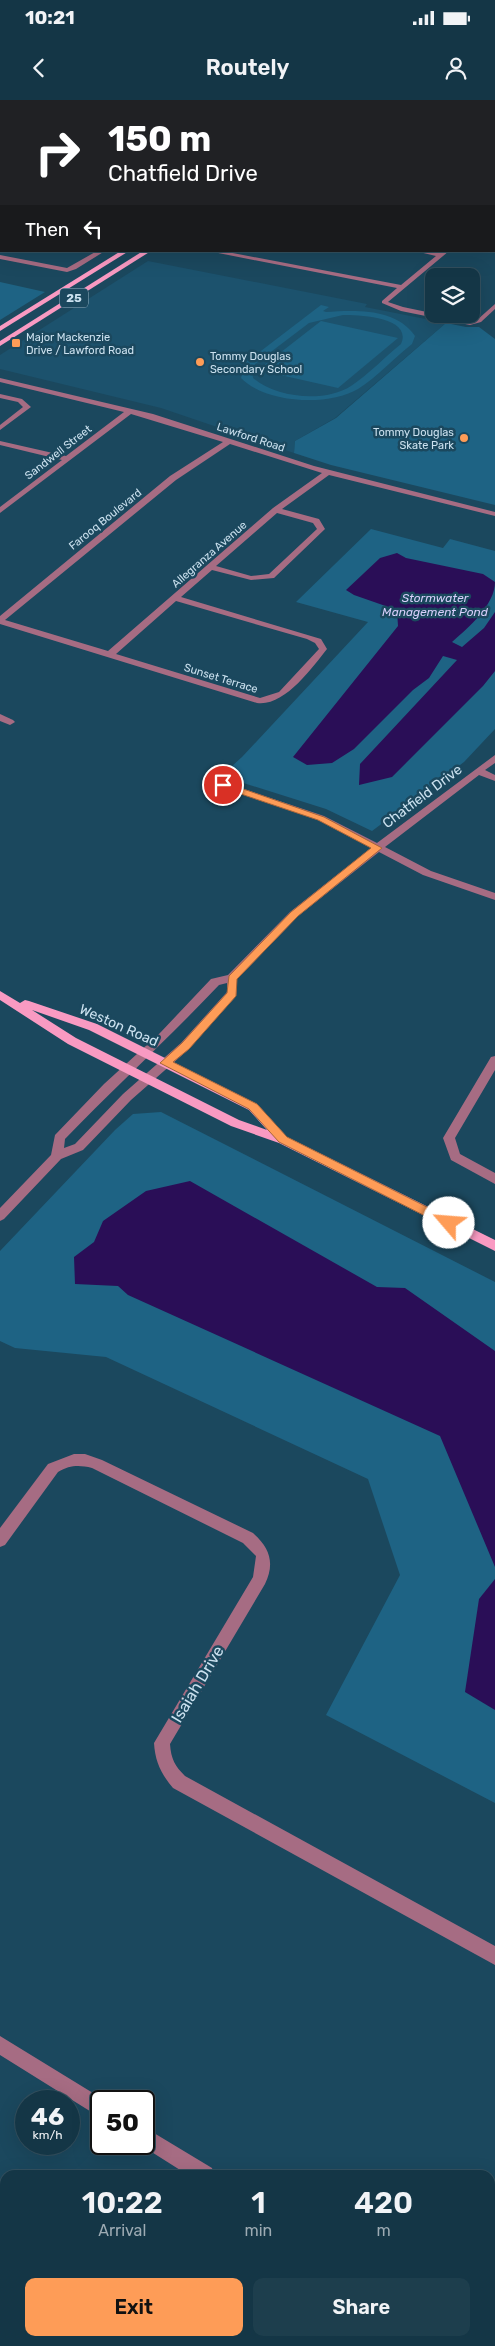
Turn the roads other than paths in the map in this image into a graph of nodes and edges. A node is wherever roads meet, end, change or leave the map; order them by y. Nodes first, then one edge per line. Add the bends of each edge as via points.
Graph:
1 (100, 252) edge
2 (124, 252) edge
3 (146, 252) edge
4 (216, 252) edge
5 (430, 252) edge
6 (443, 253) edge
7 (0, 257) edge
8 (400, 287) junction
9 (495, 306) edge
10 (0, 329) edge
11 (0, 344) edge
12 (0, 380) edge
13 (0, 396) edge
14 (130, 411) junction
15 (0, 428) edge
16 (228, 442) junction
17 (0, 443) edge
18 (68, 458) junction
19 (327, 473) junction
20 (276, 510) junction
21 (0, 511) edge
22 (495, 514) edge
23 (211, 567) junction
24 (176, 598) junction
25 (0, 620) edge
26 (109, 655) junction
27 (0, 717) edge
28 (10, 722) dead end
29 (495, 758) edge
30 (480, 772) junction
31 (495, 778) edge
32 (223, 785) dead end
33 (378, 848) junction
34 (495, 897) edge
35 (232, 978) junction
36 (5, 997) edge
37 (145, 1053) junction
38 (495, 1060) edge
39 (166, 1063) junction
40 (128, 1069) junction
41 (148, 1079) junction
42 (283, 1140) junction
43 (57, 1156) junction
44 (495, 1179) edge
45 (0, 1216) edge
46 (495, 1246) edge
47 (0, 1540) edge
48 (495, 1956) edge
49 (0, 2045) edge
50 (90, 2102) edge
51 (155, 2143) edge
52 (197, 2170) edge

1 - 7 street via 67,270
2 - 10 main road, 25
3 - 11 main road, 25
4 - 8 street
5 - 6 street
6 - 8 street
8 - 9 street via 384,302 400,309 470,323
12 - 14 street, Lawford Road
13 - 15 street via 20,400 27,407
14 - 16 street, Lawford Road
14 - 18 street, Sandwell Street
16 - 19 street, Lawford Road
16 - 25 street, Farooq Boulevard via 173,478
17 - 18 street
18 - 21 street, Sandwell Street
19 - 20 street, Allegranza Avenue
19 - 22 street, Lawford Road
20 - 23 street, Allegranza Avenue
20 - 23 street via 316,521 322,528 271,576 251,578
23 - 24 street, Allegranza Avenue
24 - 26 street, Allegranza Avenue
24 - 26 street, Sunset Terrace via 310,636 323,648 282,694 260,701
25 - 26 street, Sunset Terrace
27 - 28 street
29 - 30 street, Chatfield Drive
30 - 31 street
30 - 33 street, Chatfield Drive
32 - 33 street via 321,818
33 - 34 street via 427,873
33 - 35 street, Chatfield Drive via 294,914
35 - 37 street, Chatfield Drive via 215,982
35 - 39 street, Chatfield Drive via 232,993
36 - 37 main road, Weston Road via 92,1027
36 - 40 main road, Weston Road via 72,1041
37 - 39 main road, Weston Road
37 - 40 street, Chatfield Drive
38 - 44 street via 449,1138 455,1157
39 - 41 street, Chatfield Drive
39 - 42 main road, Weston Road via 253,1106
40 - 41 main road, Weston Road
40 - 43 street, Chatfield Drive via 59,1138
41 - 42 main road, Weston Road via 235,1123
41 - 43 street, Chatfield Drive via 79,1147
42 - 46 main road, Weston Road
43 - 45 street
47 - 48 street, Isaiah Drive via 53,1468 75,1458 97,1464 257,1545 265,1563 260,1579 162,1742 162,1759 179,1782
49 - 50 street
51 - 52 street

